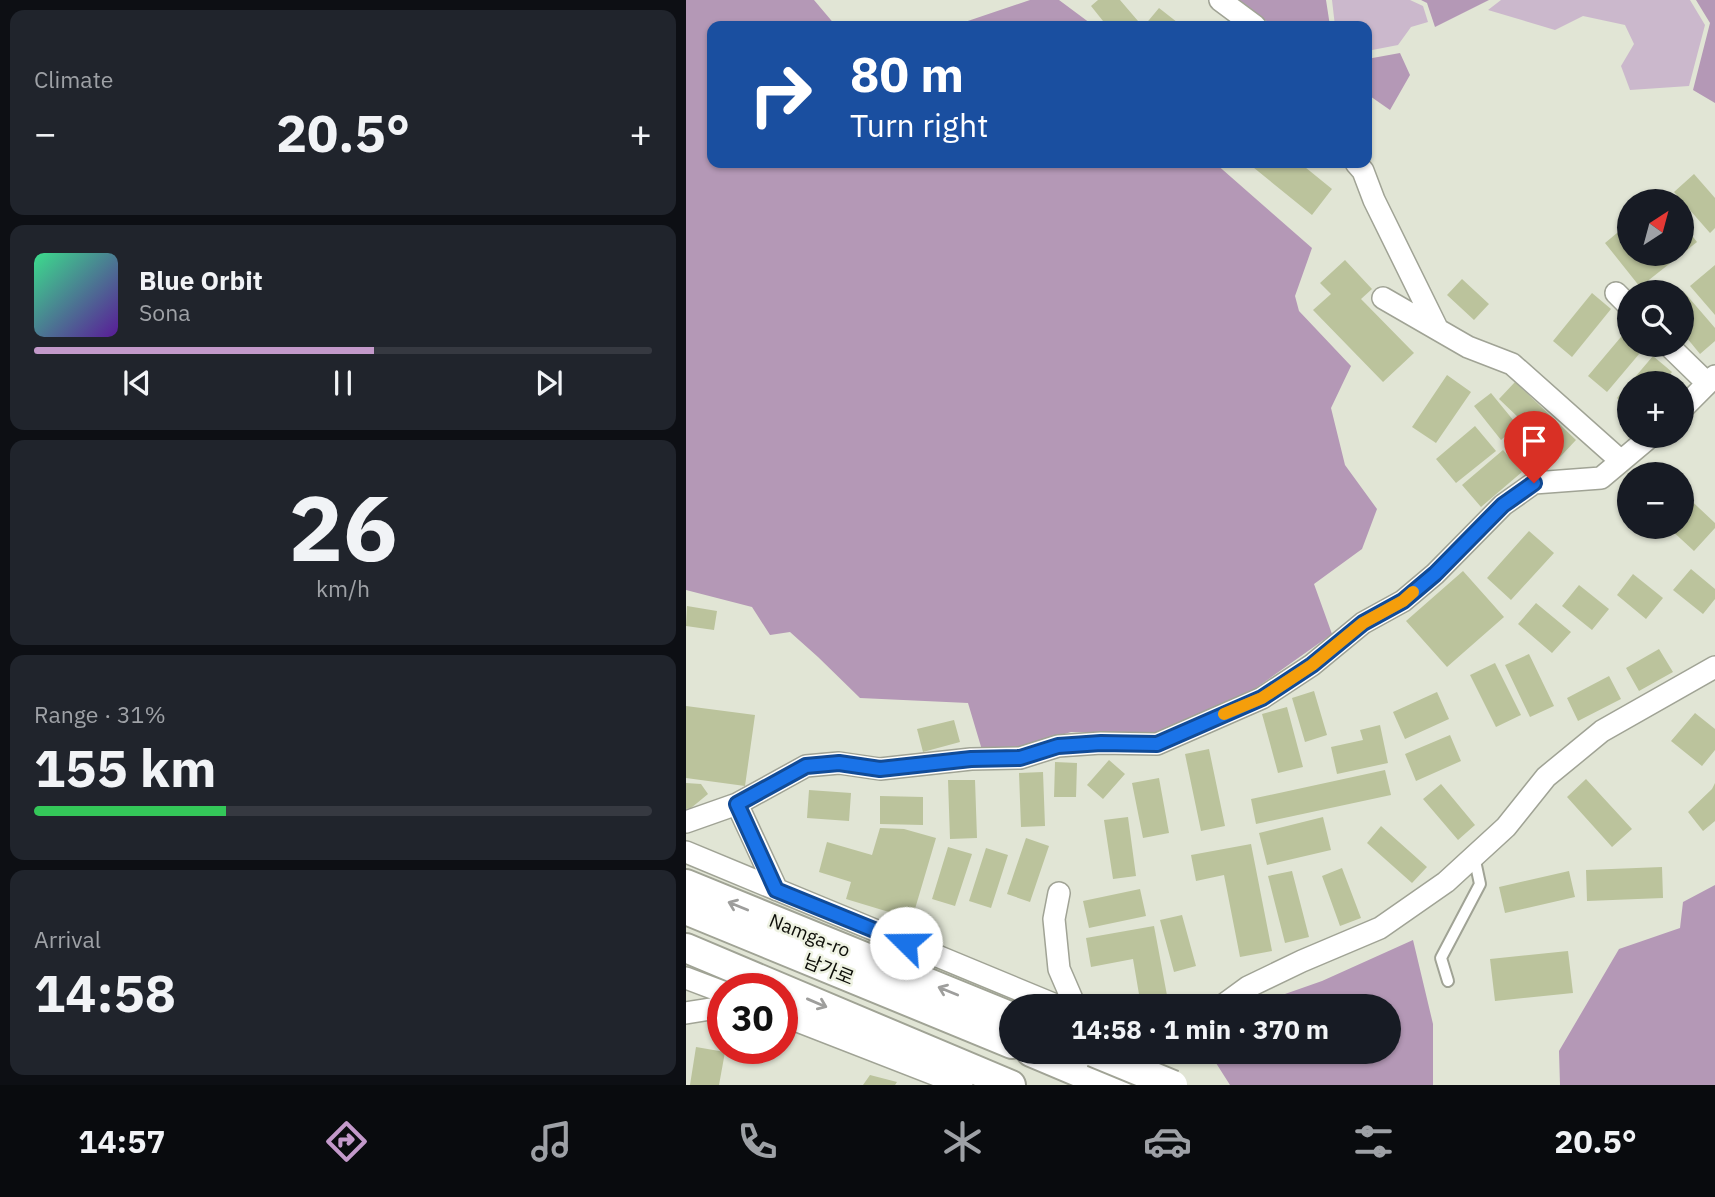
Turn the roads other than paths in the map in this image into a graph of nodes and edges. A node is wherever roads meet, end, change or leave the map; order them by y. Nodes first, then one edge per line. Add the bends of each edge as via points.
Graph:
1 (1220, 0) edge
2 (1248, 21) edge
3 (1360, 168) edge
4 (1383, 298) dead end
5 (1437, 328) junction
6 (1683, 357) edge
7 (1711, 379) edge
8 (1694, 396) edge
9 (1637, 448) edge
10 (1621, 461) junction
11 (1715, 667) edge
12 (737, 804) junction
13 (686, 822) edge
14 (686, 852) edge
15 (1474, 856) junction
16 (686, 884) edge
17 (776, 890) junction
18 (1059, 893) dead end
19 (686, 911) edge
20 (686, 948) edge
21 (686, 978) edge
22 (1448, 982) dead end
23 (707, 986) edge
24 (1029, 994) edge
25 (1069, 994) edge
26 (1238, 994) edge
27 (707, 1010) edge
28 (686, 1013) edge
29 (798, 1021) edge
30 (999, 1029) edge
31 (999, 1030) edge
32 (1060, 1064) edge
33 (1122, 1064) edge
34 (1142, 1064) edge
35 (961, 1085) edge
36 (1012, 1085) edge
37 (1111, 1085) edge
38 (1173, 1085) edge

1 - 2 street
3 - 5 street
4 - 5 street
5 - 10 street via 1468,347 1512,364
6 - 7 street
7 - 8 street
9 - 10 street
10 - 12 street via 1601,478 1534,483 1503,505 1403,601 1363,623 1312,665 1262,698 1157,744 1058,746 1020,758 880,769 839,763 806,766
11 - 15 street via 1602,731 1546,777 1506,827
12 - 13 street
12 - 17 street
14 - 17 street
15 - 22 lane via 1480,884 1441,958
15 - 26 street via 1446,882 1380,928
30 -> 16 main road, Namga-ro
17 - 24 street
18 - 25 street via 1054,919 1059,969
19 - 31 main road, 남가로
20 -> 36 main road
21 - 23 street
27 - 28 street
29 - 35 street
32 - 37 main road
33 - 38 main road, bridge
34 - 37 street

